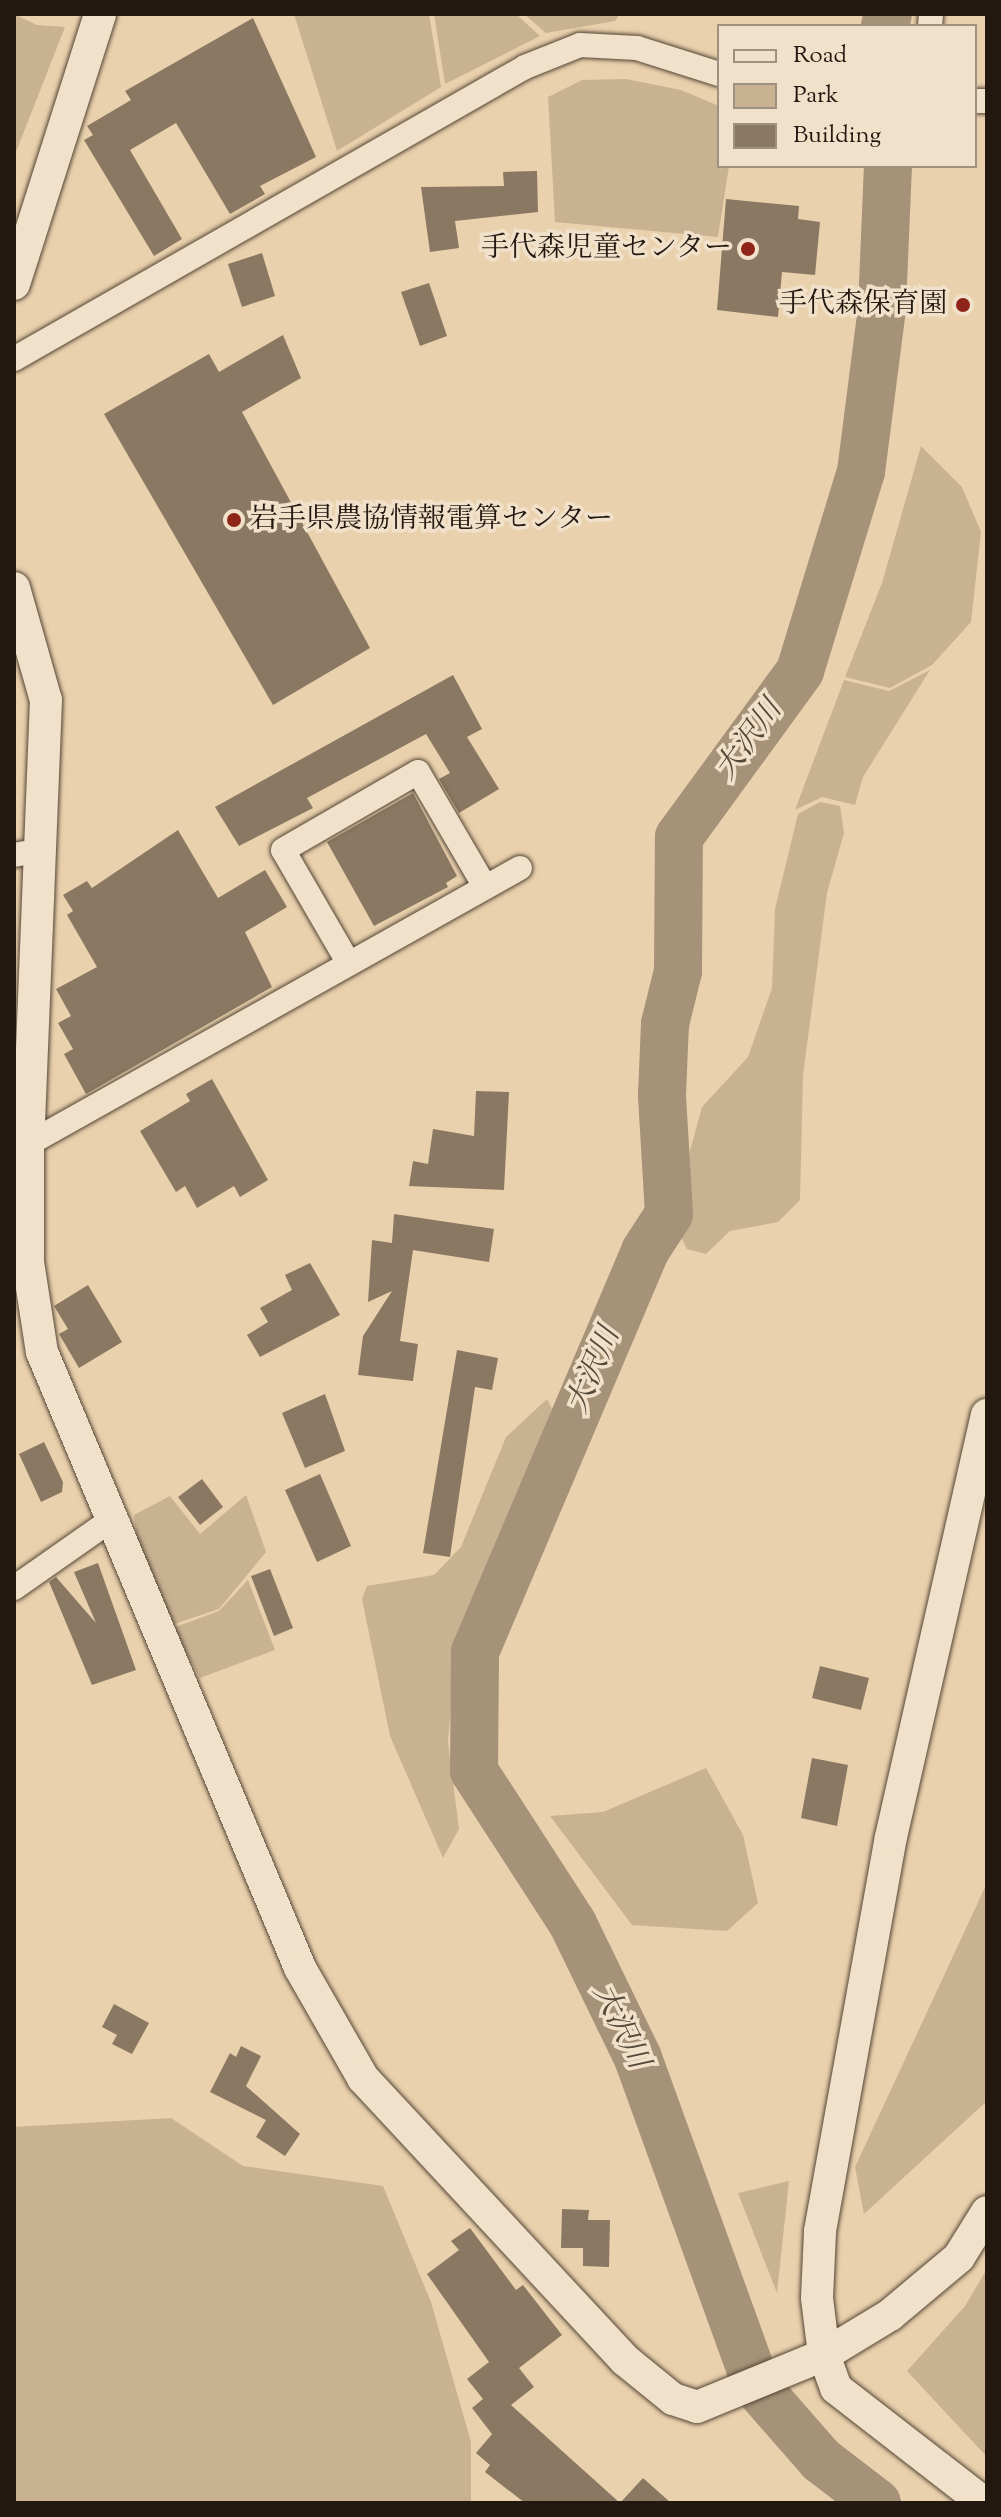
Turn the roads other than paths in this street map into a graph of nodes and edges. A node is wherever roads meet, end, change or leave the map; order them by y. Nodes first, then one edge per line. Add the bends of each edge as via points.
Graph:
1 (100, 14) edge
2 (717, 73) edge
3 (14, 284) edge
4 (14, 359) edge
5 (14, 588) edge
6 (28, 852) edge
7 (520, 868) dead end
8 (484, 885) junction
9 (348, 962) junction
10 (24, 1011) edge
11 (28, 1144) junction
12 (987, 1415) edge
13 (111, 1520) junction
14 (14, 1588) edge
15 (987, 2212) edge
16 (810, 2360) junction
17 (984, 2503) edge

1 - 3 street
2 - 4 street via 637,48 580,45 525,67
5 - 6 street via 46,700
6 - 10 street
7 - 8 street
8 - 9 street
8 - 9 street via 418,772 283,850
9 - 11 street
10 - 11 street
11 - 13 street via 28,1262 42,1352
12 - 16 street via 891,1837 847,2070 820,2231
13 - 14 street
13 - 16 street via 300,1968 363,2078 625,2360 673,2399 697,2407 721,2401
15 - 16 street via 959,2257 890,2315
16 - 17 street via 836,2388

